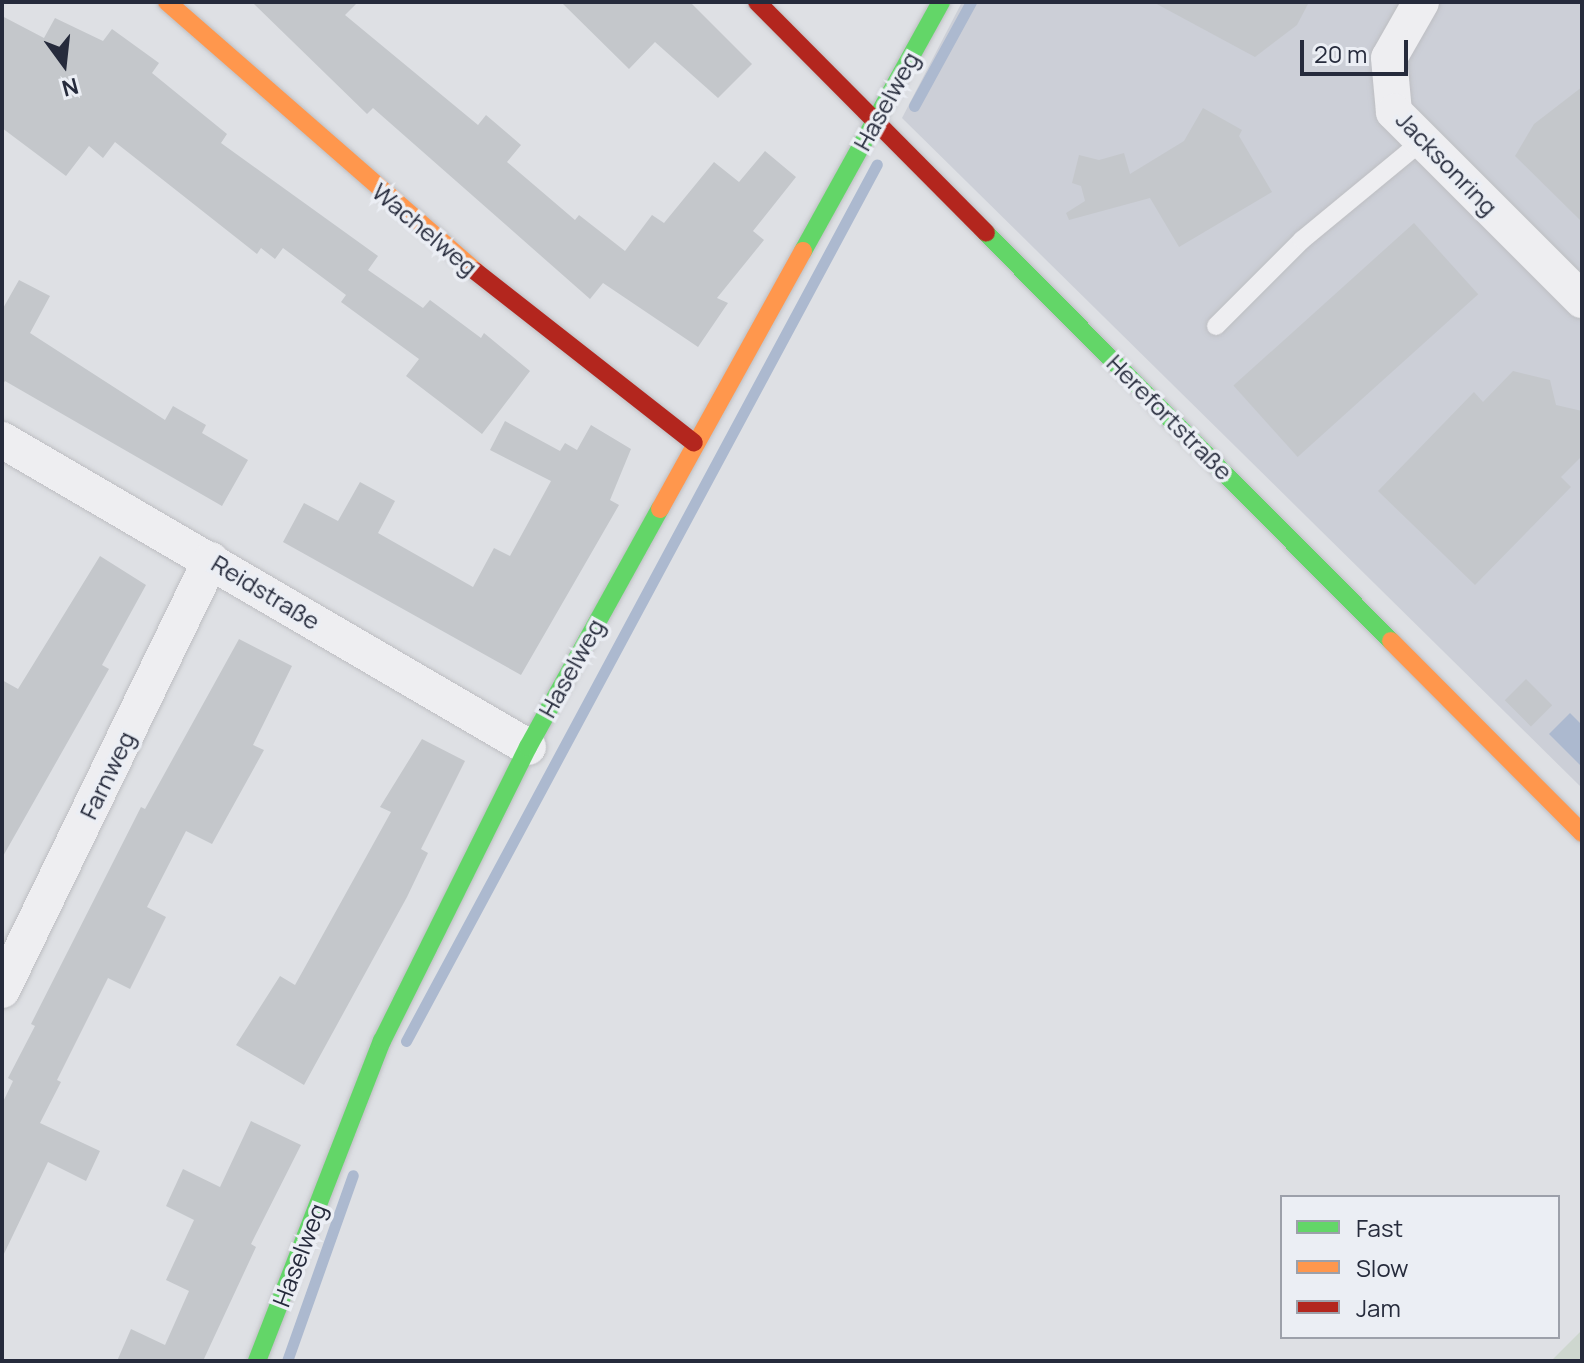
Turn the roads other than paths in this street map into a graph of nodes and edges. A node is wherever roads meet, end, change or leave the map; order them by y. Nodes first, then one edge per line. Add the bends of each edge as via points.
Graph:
1 (167, 2) edge
2 (757, 2) edge
3 (941, 2) edge
4 (1421, 2) edge
5 (876, 120) junction
6 (1422, 141) junction
7 (1582, 300) edge
8 (1216, 326) dead end
9 (2, 440) edge
10 (694, 443) junction
11 (211, 560) junction
12 (528, 747) junction
13 (1582, 833) edge
14 (2, 990) edge
15 (257, 1361) edge

1 - 10 street, Wachelweg via 423,230
2 - 5 street, Herefortstraße
3 - 5 street, Haselweg
4 - 6 street, Jacksonring via 1389,58 1394,112
5 - 10 street, Haselweg
5 - 13 street, Herefortstraße
6 - 7 street, Jacksonring
6 - 8 lane via 1302,240
9 - 11 street, Reidstraße
10 - 12 street, Haselweg
11 - 12 street, Reidstraße
11 - 14 street, Farnweg
12 - 15 street, Haselweg via 382,1041

